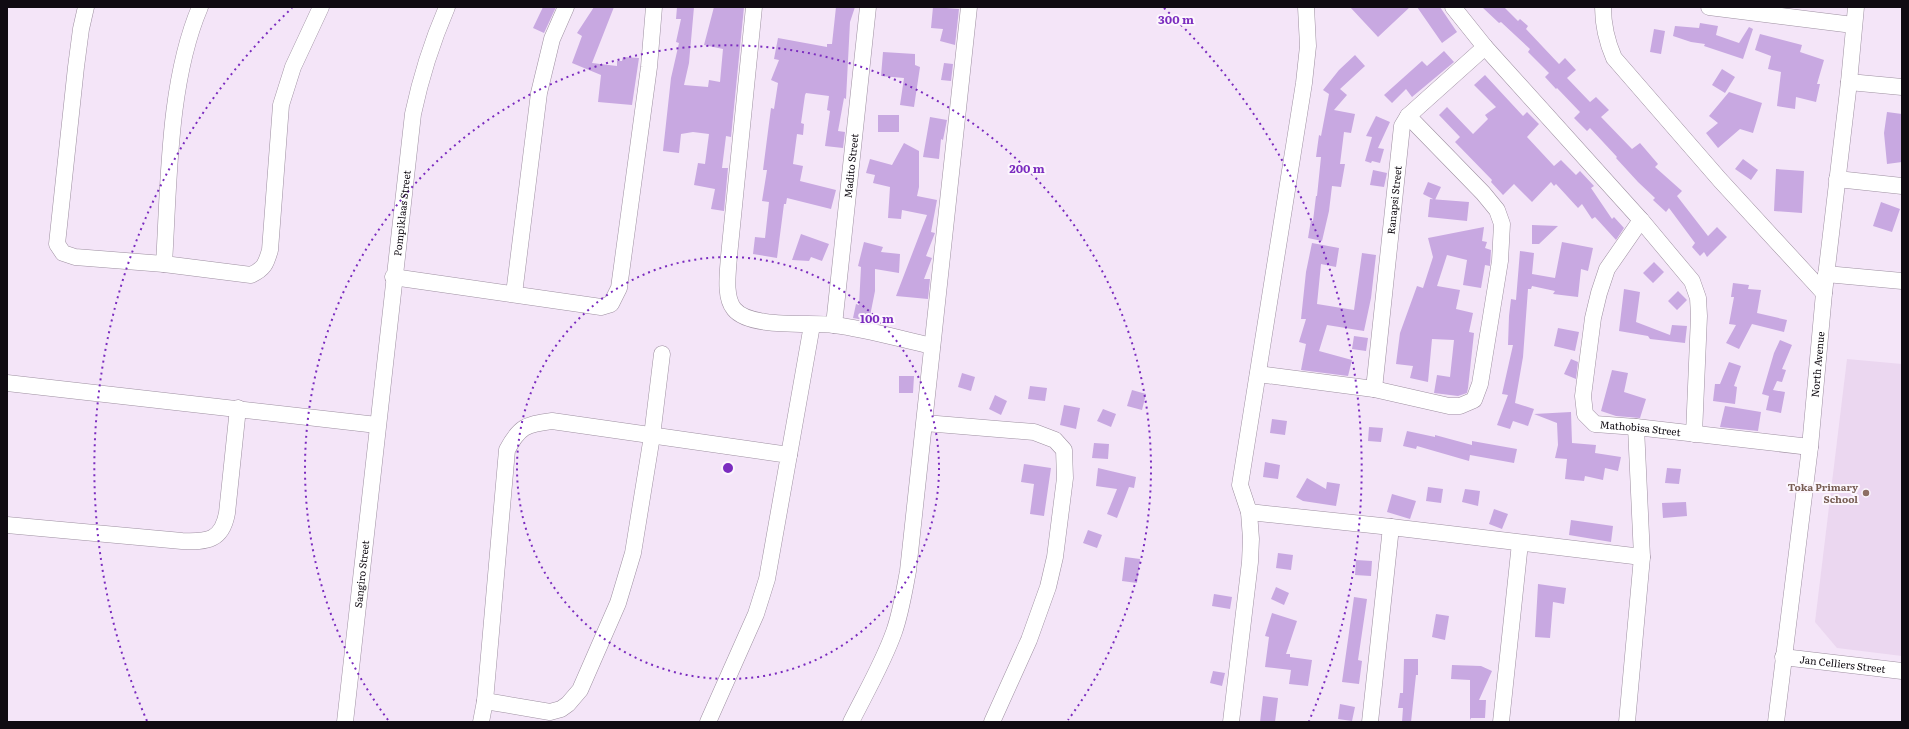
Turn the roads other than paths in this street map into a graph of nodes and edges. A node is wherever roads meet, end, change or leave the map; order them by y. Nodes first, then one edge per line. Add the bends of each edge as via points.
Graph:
1 (86, 7) edge
2 (200, 7) edge
3 (321, 7) edge
4 (446, 7) edge
5 (566, 7) edge
6 (654, 7) edge
7 (754, 7) edge
8 (868, 7) edge
9 (968, 7) edge
10 (1306, 7) edge
11 (1453, 7) edge
12 (1603, 7) edge
13 (1709, 7) edge
14 (1856, 7) edge
15 (1854, 25) junction
16 (1486, 47) junction
17 (1849, 82) junction
18 (1902, 87) edge
19 (1408, 116) junction
20 (1837, 179) junction
21 (1902, 186) edge
22 (1641, 220) junction
23 (164, 264) junction
24 (1826, 274) junction
25 (393, 277) junction
26 (1902, 282) edge
27 (1824, 293) junction
28 (514, 294) junction
29 (812, 325) junction
30 (834, 325) junction
31 (932, 346) junction
32 (662, 354) dead end
33 (1258, 374) junction
34 (7, 383) edge
35 (1374, 389) junction
36 (238, 408) junction
37 (925, 423) junction
38 (377, 425) junction
39 (1636, 427) junction
40 (1694, 434) junction
41 (652, 436) junction
42 (1810, 447) junction
43 (789, 455) junction
44 (1249, 512) junction
45 (7, 525) edge
46 (1391, 527) junction
47 (1520, 543) junction
48 (1642, 557) junction
49 (1783, 656) junction
50 (1902, 671) edge
51 (485, 701) junction
52 (345, 722) edge
53 (481, 722) edge
54 (708, 722) edge
55 (851, 722) edge
56 (992, 722) edge
57 (1230, 722) edge
58 (1370, 722) edge
59 (1501, 722) edge
60 (1627, 722) edge
61 (1776, 722) edge

1 - 23 street via 76,67 57,244 63,253 75,257
2 - 23 street via 186,49 174,113
3 - 23 street via 293,67 281,105 272,237 261,271 251,275
4 - 25 street, Pompiklaas Street via 425,63 413,114
5 - 28 street via 552,39 539,93
6 - 28 street via 649,68 617,294 611,304 601,307
7 - 29 street via 729,256 730,303 739,314 755,320
8 - 30 street, Madito Street
9 - 31 street
10 - 33 street via 1308,46 1304,83
11 - 16 street
12 - 27 street via 1608,43 1614,58 1720,180
13 - 15 street
14 - 15 street, North Avenue
15 - 17 street, North Avenue
16 - 19 street, Ranapsi Street
16 - 22 street
17 - 18 street
17 - 20 street, North Avenue
19 - 35 street, Ranapsi Street via 1400,136
19 - 35 street via 1497,210 1502,224 1500,261 1480,384 1474,400 1460,406 1449,406
20 - 21 street
20 - 24 street, North Avenue
22 - 39 street, Mathobisa Street via 1607,269 1599,292 1583,396 1585,414 1595,424
22 - 40 street via 1692,281 1698,298
24 - 26 street
24 - 27 street, North Avenue
25 - 28 street
25 - 38 street, Pompiklaas Street
27 - 42 street, North Avenue
29 - 30 street
29 - 43 street
30 - 31 street
31 - 37 street
32 - 41 street
33 - 35 street
33 - 44 street via 1240,485
34 - 36 street
36 - 38 street
36 - 45 street via 227,513 225,523 216,537 202,542 182,541
37 - 55 street via 903,601 894,632
37 - 56 street via 1034,432 1055,440 1064,450 1065,478 1055,557 1048,587 1029,640
38 - 52 street, Sangiro Street
39 - 40 street, Mathobisa Street
39 - 48 street
40 - 42 street, Mathobisa Street
41 - 43 street
41 - 51 street via 626,581 580,690 568,704 550,712
41 - 51 street via 552,421 537,423 514,435 507,450 504,469
42 - 49 street, North Avenue
43 - 54 street via 761,600
44 - 46 street
44 - 57 street via 1250,562
46 - 47 street
46 - 58 street
47 - 48 street
47 - 59 street
48 - 60 street
49 - 50 street, Jan Celliers Street
49 - 61 street, North Avenue
51 - 53 street

